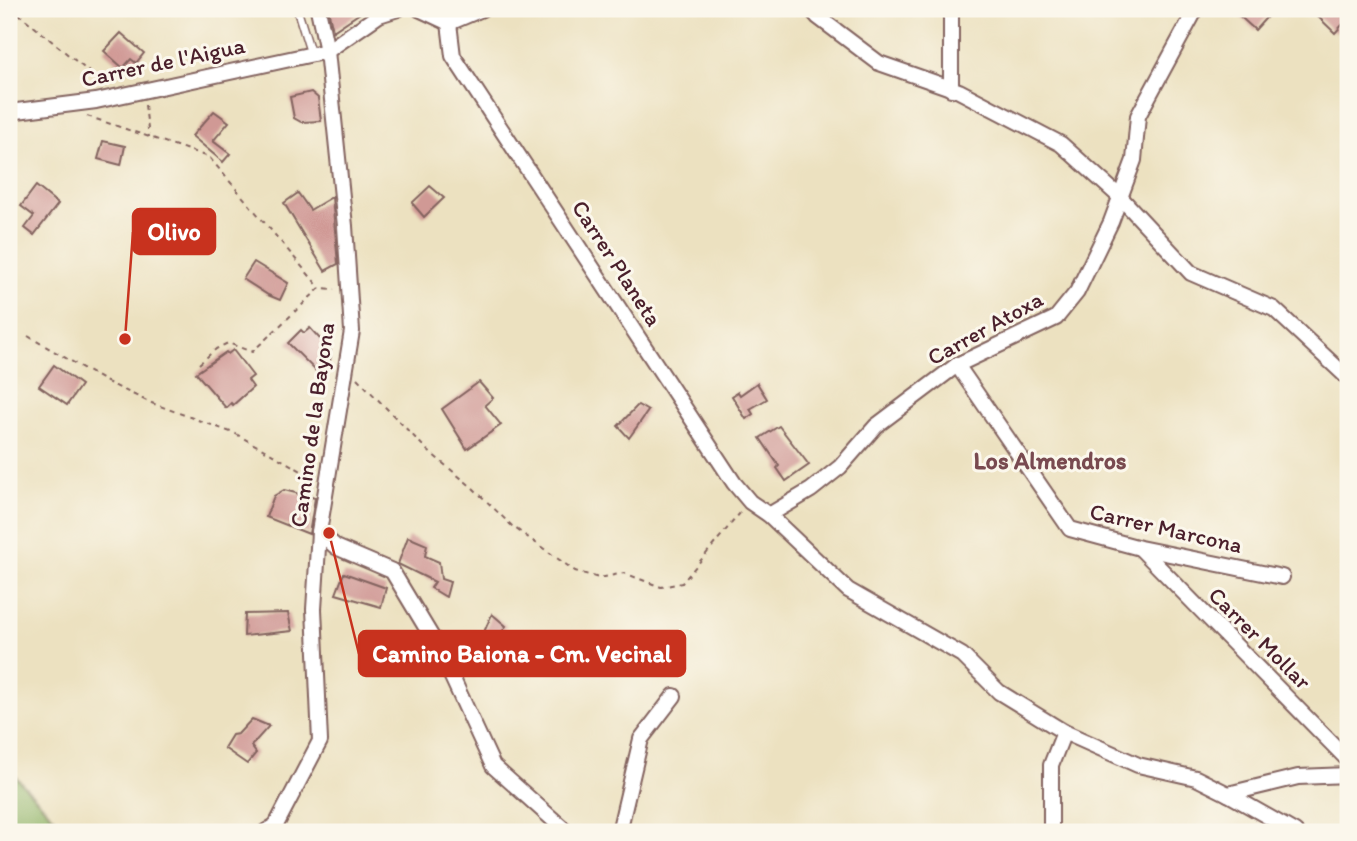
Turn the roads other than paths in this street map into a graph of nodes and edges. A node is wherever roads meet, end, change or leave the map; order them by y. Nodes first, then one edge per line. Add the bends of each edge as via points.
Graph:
1 (297, 9) edge
2 (317, 9) edge
3 (398, 9) edge
4 (419, 9) edge
5 (482, 9) edge
6 (811, 9) edge
7 (951, 9) edge
8 (1196, 9) edge
9 (449, 23) junction
10 (327, 51) junction
11 (311, 54) junction
12 (951, 89) junction
13 (9, 112) edge
14 (1120, 197) junction
15 (957, 365) junction
16 (1348, 378) edge
17 (769, 516) junction
18 (319, 532) junction
19 (1140, 548) junction
20 (1282, 577) dead end
21 (674, 696) dead end
22 (1064, 732) junction
23 (1348, 760) edge
24 (1348, 775) edge
25 (1228, 794) junction
26 (265, 832) edge
27 (567, 832) edge
28 (619, 832) edge
29 (1051, 832) edge
30 (1295, 832) edge

1 - 11 lane
2 - 10 street, Camino de la Bayona
3 - 10 street via 379,15
4 - 9 street
5 - 9 street
6 - 12 street via 879,63
7 - 12 street
8 - 14 street, Carrer Atoxa via 1138,116 1134,160
9 - 17 street, Carrer Planeta via 453,56 734,483
10 - 11 street, Carrer de l'Aigua
10 - 18 street, Camino de la Bayona via 352,331
11 - 13 street, Carrer de l'Aigua via 118,96
12 - 14 street via 1061,144
14 - 15 street, Carrer Atoxa via 1077,292 1056,317
14 - 16 street via 1191,273 1274,309
15 - 17 street, Carrer Atoxa via 876,426 840,467
15 - 19 street, Carrer Marcona via 1070,529
17 - 22 street, Carrer Planeta via 848,590 961,655 999,692
18 - 26 street, Camino de la Bayona via 314,609 320,741 276,825
18 - 27 street via 336,548 392,571 439,649 493,766
19 - 20 street, Carrer Marcona
19 - 23 street, Carrer Mollar
21 - 28 street via 641,739
22 - 25 street, Carrer Planeta via 1138,765 1196,778
22 - 29 street via 1051,765
24 - 25 street via 1298,777
25 - 30 street, Carrer Planeta

